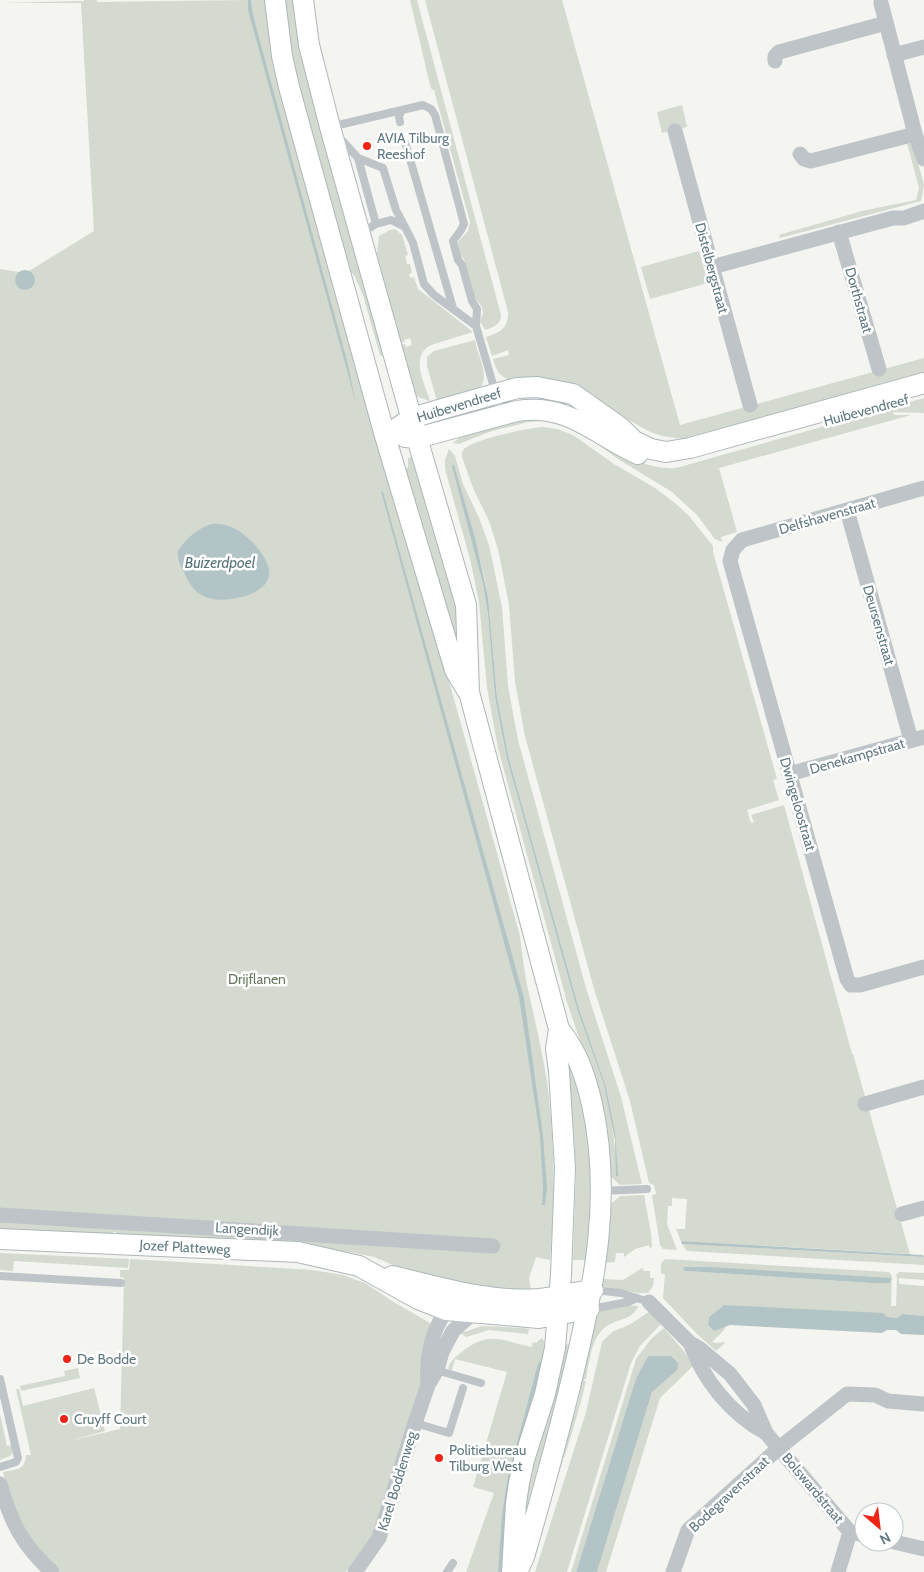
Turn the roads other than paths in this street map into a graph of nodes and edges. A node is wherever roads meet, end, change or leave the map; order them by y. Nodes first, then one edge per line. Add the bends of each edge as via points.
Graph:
1 (275, 0) edge
2 (303, 0) edge
3 (881, 3) dead end
4 (886, 23) junction
5 (924, 47) edge
6 (894, 55) junction
7 (775, 61) dead end
8 (402, 110) junction
9 (400, 122) dead end
10 (330, 128) junction
11 (675, 131) dead end
12 (915, 134) junction
13 (406, 145) dead end
14 (800, 154) dead end
15 (358, 158) junction
16 (924, 159) edge
17 (924, 210) edge
18 (405, 228) junction
19 (368, 229) junction
20 (839, 232) junction
21 (712, 267) junction
22 (453, 308) junction
23 (476, 326) junction
24 (396, 356) junction
25 (365, 363) junction
26 (879, 369) dead end
27 (924, 383) edge
28 (495, 393) junction
29 (924, 396) edge
30 (750, 404) dead end
31 (502, 414) junction
32 (412, 418) junction
33 (385, 436) junction
34 (417, 438) junction
35 (924, 488) edge
36 (847, 510) junction
37 (733, 550) joint
38 (468, 692) junction
39 (918, 739) edge
40 (789, 774) junction
41 (924, 967) edge
42 (559, 1029) junction
43 (924, 1087) edge
44 (865, 1104) dead end
45 (648, 1189) dead end
46 (601, 1191) junction
47 (924, 1208) edge
48 (902, 1214) dead end
49 (0, 1215) edge
50 (1, 1240) edge
51 (493, 1246) dead end
52 (365, 1269) junction
53 (0, 1276) edge
54 (121, 1283) dead end
55 (462, 1293) junction
56 (591, 1299) junction
57 (643, 1300) junction
58 (558, 1305) junction
59 (446, 1310) junction
60 (474, 1313) junction
61 (690, 1343) junction
62 (432, 1369) junction
63 (0, 1379) edge
64 (481, 1383) dead end
65 (463, 1388) dead end
66 (924, 1404) edge
67 (415, 1423) junction
68 (766, 1433) junction
69 (779, 1448) junction
70 (0, 1467) edge
71 (0, 1484) edge
72 (854, 1530) edge
73 (854, 1539) edge
74 (904, 1544) edge
75 (924, 1549) edge
76 (453, 1563) dead end
77 (52, 1572) edge
78 (356, 1572) edge
79 (447, 1572) edge
80 (512, 1572) edge
81 (517, 1572) edge
82 (673, 1572) edge
83 (838, 1572) edge

1 - 25 main road via 289,87
2 - 10 main road via 309,45
3 - 4 street
4 - 6 street
4 - 7 street via 779,52
5 - 6 street
6 - 12 street
8 - 9 lane
8 - 10 lane
8 - 23 lane via 423,105 431,108 435,115 464,224 452,241 477,309
10 - 15 lane
10 - 19 main road
11 - 21 street, Distelbergstraat
12 - 14 street via 810,161
12 - 16 street
13 - 22 lane
15 - 18 lane via 383,168
15 - 19 lane
17 - 20 street via 904,218 892,218
18 - 19 lane via 391,220
18 - 22 lane via 413,242 424,284
19 - 24 main road
20 - 21 street
20 - 26 street, Dorthstraat
21 - 30 street, Distelbergstraat
22 - 23 lane
23 - 28 lane
24 - 25 main road via 381,364
24 - 32 main road
25 - 33 main road
27 - 28 main road, Huibevendreef via 666,452 634,441 573,394 537,388
28 - 31 lane
28 - 32 main road, Huibevendreef
29 - 31 main road, Huibevendreef via 678,462 650,460 556,411 532,408
31 - 34 main road, Huibevendreef
32 - 33 main road, Huibevendreef
32 - 34 main road
33 - 34 main road, Huibevendreef
33 - 38 main road via 455,670
34 - 38 main road via 466,604
35 - 36 street, Delfshavenstraat
36 - 37 street, Delfshavenstraat via 742,540
36 - 39 street, Deursenstraat
37 - 40 street, Dwingeloostraat via 730,561
38 - 42 main road
39 - 40 street, Denekampstraat
40 - 41 street, Dwingeloostraat via 851,985
42 - 46 main road via 572,1045 586,1078 597,1128
42 - 58 main road via 556,1049 565,1168
43 - 44 street
45 - 46 lane
46 - 56 main road
47 - 48 street
49 - 51 street, Langendijk
50 - 52 main road, Jozef Platteweg via 298,1252
52 - 55 main road, Jozef Platteweg
52 - 59 main road, Jozef Platteweg via 418,1299
53 - 54 lane
55 - 58 main road, Jozef Platteweg via 539,1299
55 - 59 street, Karel Boddenweg
56 - 57 lane
56 - 57 lane via 621,1293
56 - 58 main road, Jozef Platteweg
56 - 81 main road via 560,1433
57 - 61 street, Bolswardstraat
58 - 60 main road, Jozef Platteweg via 539,1318
58 - 80 main road via 555,1348 545,1394 524,1460 516,1503
59 - 60 main road, Jozef Platteweg
59 - 62 street, Karel Boddenweg via 430,1349
60 - 62 street, Karel Boddenweg via 460,1323 448,1339
61 - 68 street, Bolswardstraat via 730,1374 754,1405
61 - 68 street, Bolswardstraat via 694,1356 714,1388 740,1416
62 - 64 lane
62 - 67 street, Karel Boddenweg
63 - 70 lane via 18,1458 16,1462
65 - 67 lane via 449,1433
66 - 69 street, Bodegravenstraat via 888,1402 875,1395 847,1394
67 - 78 street, Karel Boddenweg via 379,1538
68 - 69 street, Bolswardstraat
69 - 72 street, Bolswardstraat
69 - 82 street, Bodegravenstraat via 688,1530
71 - 77 street via 19,1534
73 - 83 street
74 - 75 street
76 - 79 lane

